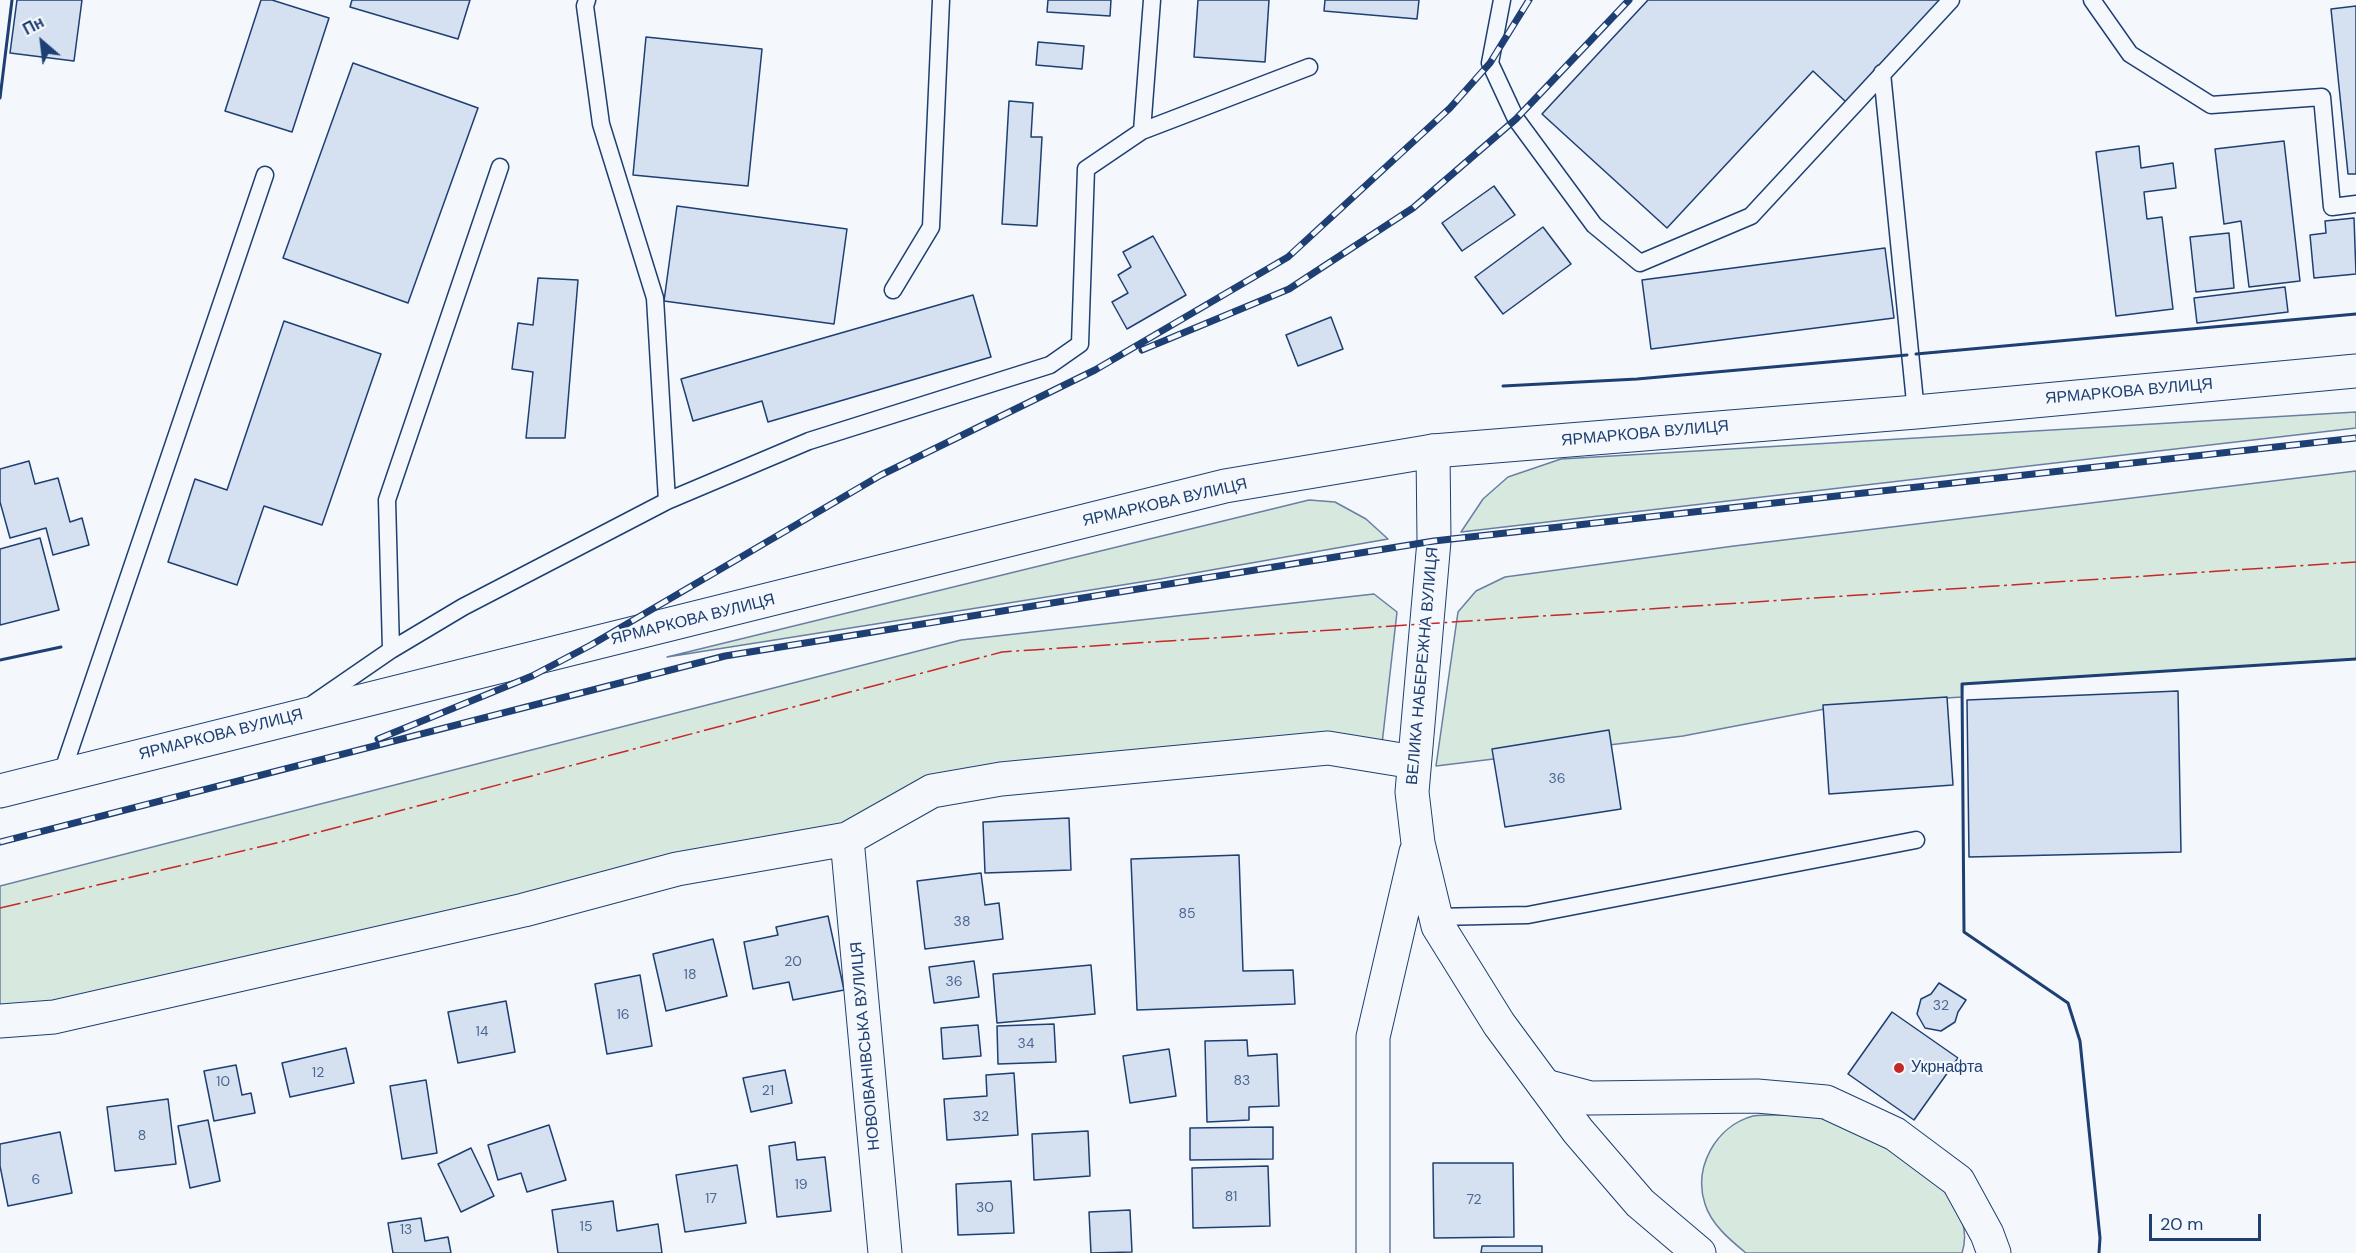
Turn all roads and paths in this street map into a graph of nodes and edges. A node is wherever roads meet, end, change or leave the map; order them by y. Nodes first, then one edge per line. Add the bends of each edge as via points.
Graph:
1 (587, 0) edge
2 (941, 0) edge
3 (1152, 0) edge
4 (1502, 0) edge
5 (1951, 0) edge
6 (2092, 0) edge
7 (1309, 67) dead end
8 (1882, 74) junction
9 (1142, 131) junction
10 (500, 167) dead end
11 (266, 175) dead end
12 (2356, 204) edge
13 (893, 290) dead end
14 (2356, 371) edge
15 (1916, 412) junction
16 (1433, 451) junction
17 (667, 501) junction
18 (391, 650) junction
19 (296, 716) junction
20 (1414, 762) junction
21 (61, 776) junction
22 (0, 790) edge
23 (847, 839) junction
24 (1916, 840) dead end
25 (1418, 843) junction
26 (1435, 917) junction
27 (0, 1021) edge
28 (1545, 1086) junction
29 (1689, 1250) edge
30 (885, 1253) edge
31 (1373, 1253) edge
32 (1994, 1253) edge

1 - 17 lane via 601,124 655,298
2 - 13 lane via 931,227
3 - 9 lane
4 - 8 lane via 1490,63 1516,119 1594,225 1640,263 1751,216
5 - 8 lane
6 - 12 lane via 2130,54 2211,105 2322,97 2332,207
7 - 9 lane
8 - 15 lane
9 - 17 lane via 1086,169 1080,344 1050,365 809,441
10 - 18 lane via 387,500
11 - 21 lane
14 - 15 street, ЯРМАРКОВА ВУЛИЦЯ
15 - 16 street, ЯРМАРКОВА ВУЛИЦЯ
16 - 19 street, ЯРМАРКОВА ВУЛИЦЯ via 1226,486
16 - 20 street, ВЕЛИКА НАБЕРЕЖНА ВУЛИЦЯ via 1434,541
17 - 18 lane via 462,608
18 - 19 lane
19 - 21 street, ЯРМАРКОВА ВУЛИЦЯ
20 - 23 street via 1328,748 1001,780 932,791
20 - 25 street, ВЕЛИКА НАБЕРЕЖНА ВУЛИЦЯ via 1412,792
21 - 22 street, ЯРМАРКОВА ВУЛИЦЯ
23 - 27 street via 677,869 524,910 54,1017
23 - 30 street, НОВОІВАНІВСЬКА ВУЛИЦЯ
24 - 26 lane via 1528,915
25 - 26 street, ВЕЛИКА НАБЕРЕЖНА ВУЛИЦЯ
25 - 31 street via 1373,1037
26 - 28 street, ВЕЛИКА НАБЕРЕЖНА ВУЛИЦЯ via 1499,1024
28 - 29 street, ВЕЛИКА НАБЕРЕЖНА ВУЛИЦЯ via 1640,1203
28 - 32 street via 1590,1098 1757,1096 1826,1102 1895,1134 1958,1181

